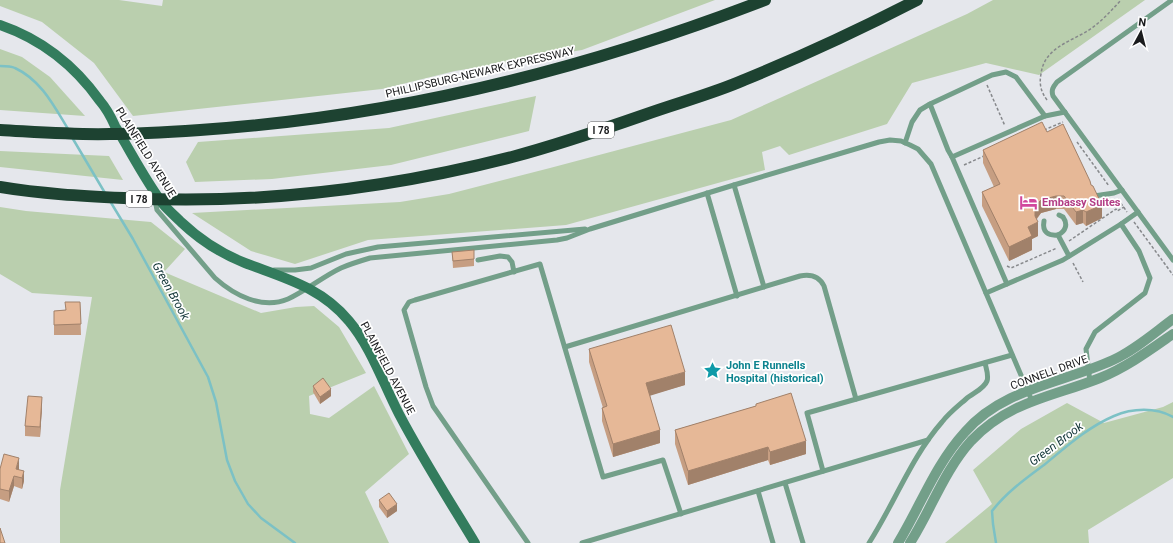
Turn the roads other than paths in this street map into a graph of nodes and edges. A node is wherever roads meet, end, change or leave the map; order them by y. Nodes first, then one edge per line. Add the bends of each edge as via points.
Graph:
1 (765, 0) edge
2 (918, 0) edge
3 (1172, 0) edge
4 (0, 25) edge
5 (930, 104) junction
6 (1065, 112) junction
7 (1045, 116) junction
8 (0, 130) edge
9 (905, 142) junction
10 (952, 157) junction
11 (734, 184) junction
12 (6, 188) edge
13 (153, 189) junction
14 (1122, 190) junction
15 (706, 193) junction
16 (1094, 196) edge
17 (1138, 212) junction
18 (1059, 215) dead end
19 (1044, 221) dead end
20 (1121, 224) junction
21 (590, 228) junction
22 (1058, 236) junction
23 (1069, 256) junction
24 (478, 260) dead end
25 (1173, 260) edge
26 (268, 270) junction
27 (514, 272) junction
28 (1007, 284) junction
29 (764, 287) junction
30 (986, 293) junction
31 (737, 296) junction
32 (1173, 319) edge
33 (1173, 334) edge
34 (1139, 344) junction
35 (565, 347) junction
36 (1146, 353) junction
37 (1012, 355) junction
38 (985, 363) junction
39 (1088, 370) junction
40 (1090, 382) junction
41 (1028, 390) junction
42 (856, 399) junction
43 (1032, 401) junction
44 (928, 440) junction
45 (823, 471) junction
46 (785, 483) junction
47 (758, 491) junction
48 (681, 514) junction
49 (475, 543) edge
50 (528, 543) edge
51 (582, 543) edge
52 (773, 543) edge
53 (803, 543) edge
54 (869, 543) edge
55 (898, 543) edge
56 (910, 543) edge

1 - 8 highway, PHILLIPSBURG-NEWARK EXPRESSWAY via 680,32 581,62 408,103 338,115 236,127 148,133
2 - 12 highway, I 78 via 742,81 557,144 449,172 322,193 200,201 52,194
3 - 6 lane via 1057,82 1053,88 1053,96
4 - 13 main road, PLAINFIELD AVENUE via 28,36 62,60 82,79 101,101
5 - 7 lane via 992,75 1006,72 1016,77
5 - 9 lane via 920,110 912,122
5 - 10 lane
6 - 7 lane
6 - 14 lane
7 - 10 lane
9 - 11 lane via 879,142
9 - 30 lane via 918,149 931,164
10 - 28 lane
11 - 15 lane
11 - 29 lane
13 - 21 lane via 157,210 215,278 239,296 249,300 271,302 288,299 340,268 370,258 557,240
13 - 26 main road, PLAINFIELD AVENUE via 164,205 201,238 244,262
14 - 16 lane
14 - 17 lane
15 - 21 lane
15 - 31 lane
17 - 20 lane
17 - 25 lane
18 - 22 lane via 1066,224 1064,232
19 - 22 lane via 1047,234
20 - 23 lane
20 - 39 lane via 1139,251 1150,278 1145,292 1095,332 1086,349
21 - 26 lane via 378,247 351,252 311,268
22 - 23 lane
23 - 28 lane
24 - 27 lane via 508,257
26 - 49 main road, PLAINFIELD AVENUE via 318,293 334,304 350,322 361,337 414,442
27 - 35 lane via 540,264
27 - 50 lane via 409,302 404,314 434,406
28 - 30 lane
29 - 31 lane
29 - 42 lane via 805,275 815,276 822,281
30 - 37 lane
31 - 35 lane
32 - 34 street, CONNELL DRIVE
33 - 36 street, CONNELL DRIVE
34 - 36 street
34 - 39 street, CONNELL DRIVE via 1115,360
35 - 48 lane via 604,477 663,460
36 - 40 street, CONNELL DRIVE via 1117,371
37 - 38 lane
37 - 41 lane
38 - 42 lane
38 - 44 lane via 987,382 946,417
39 - 40 lane
39 - 41 street, CONNELL DRIVE
40 - 43 street, CONNELL DRIVE
41 - 43 lane
41 - 55 street, CONNELL DRIVE via 982,415 965,431 940,464
42 - 45 lane via 807,413
43 - 56 street, CONNELL DRIVE via 984,428 963,451
44 - 45 lane
44 - 54 lane
45 - 46 lane
46 - 47 lane
46 - 53 lane
47 - 48 lane
47 - 52 lane
48 - 51 lane

